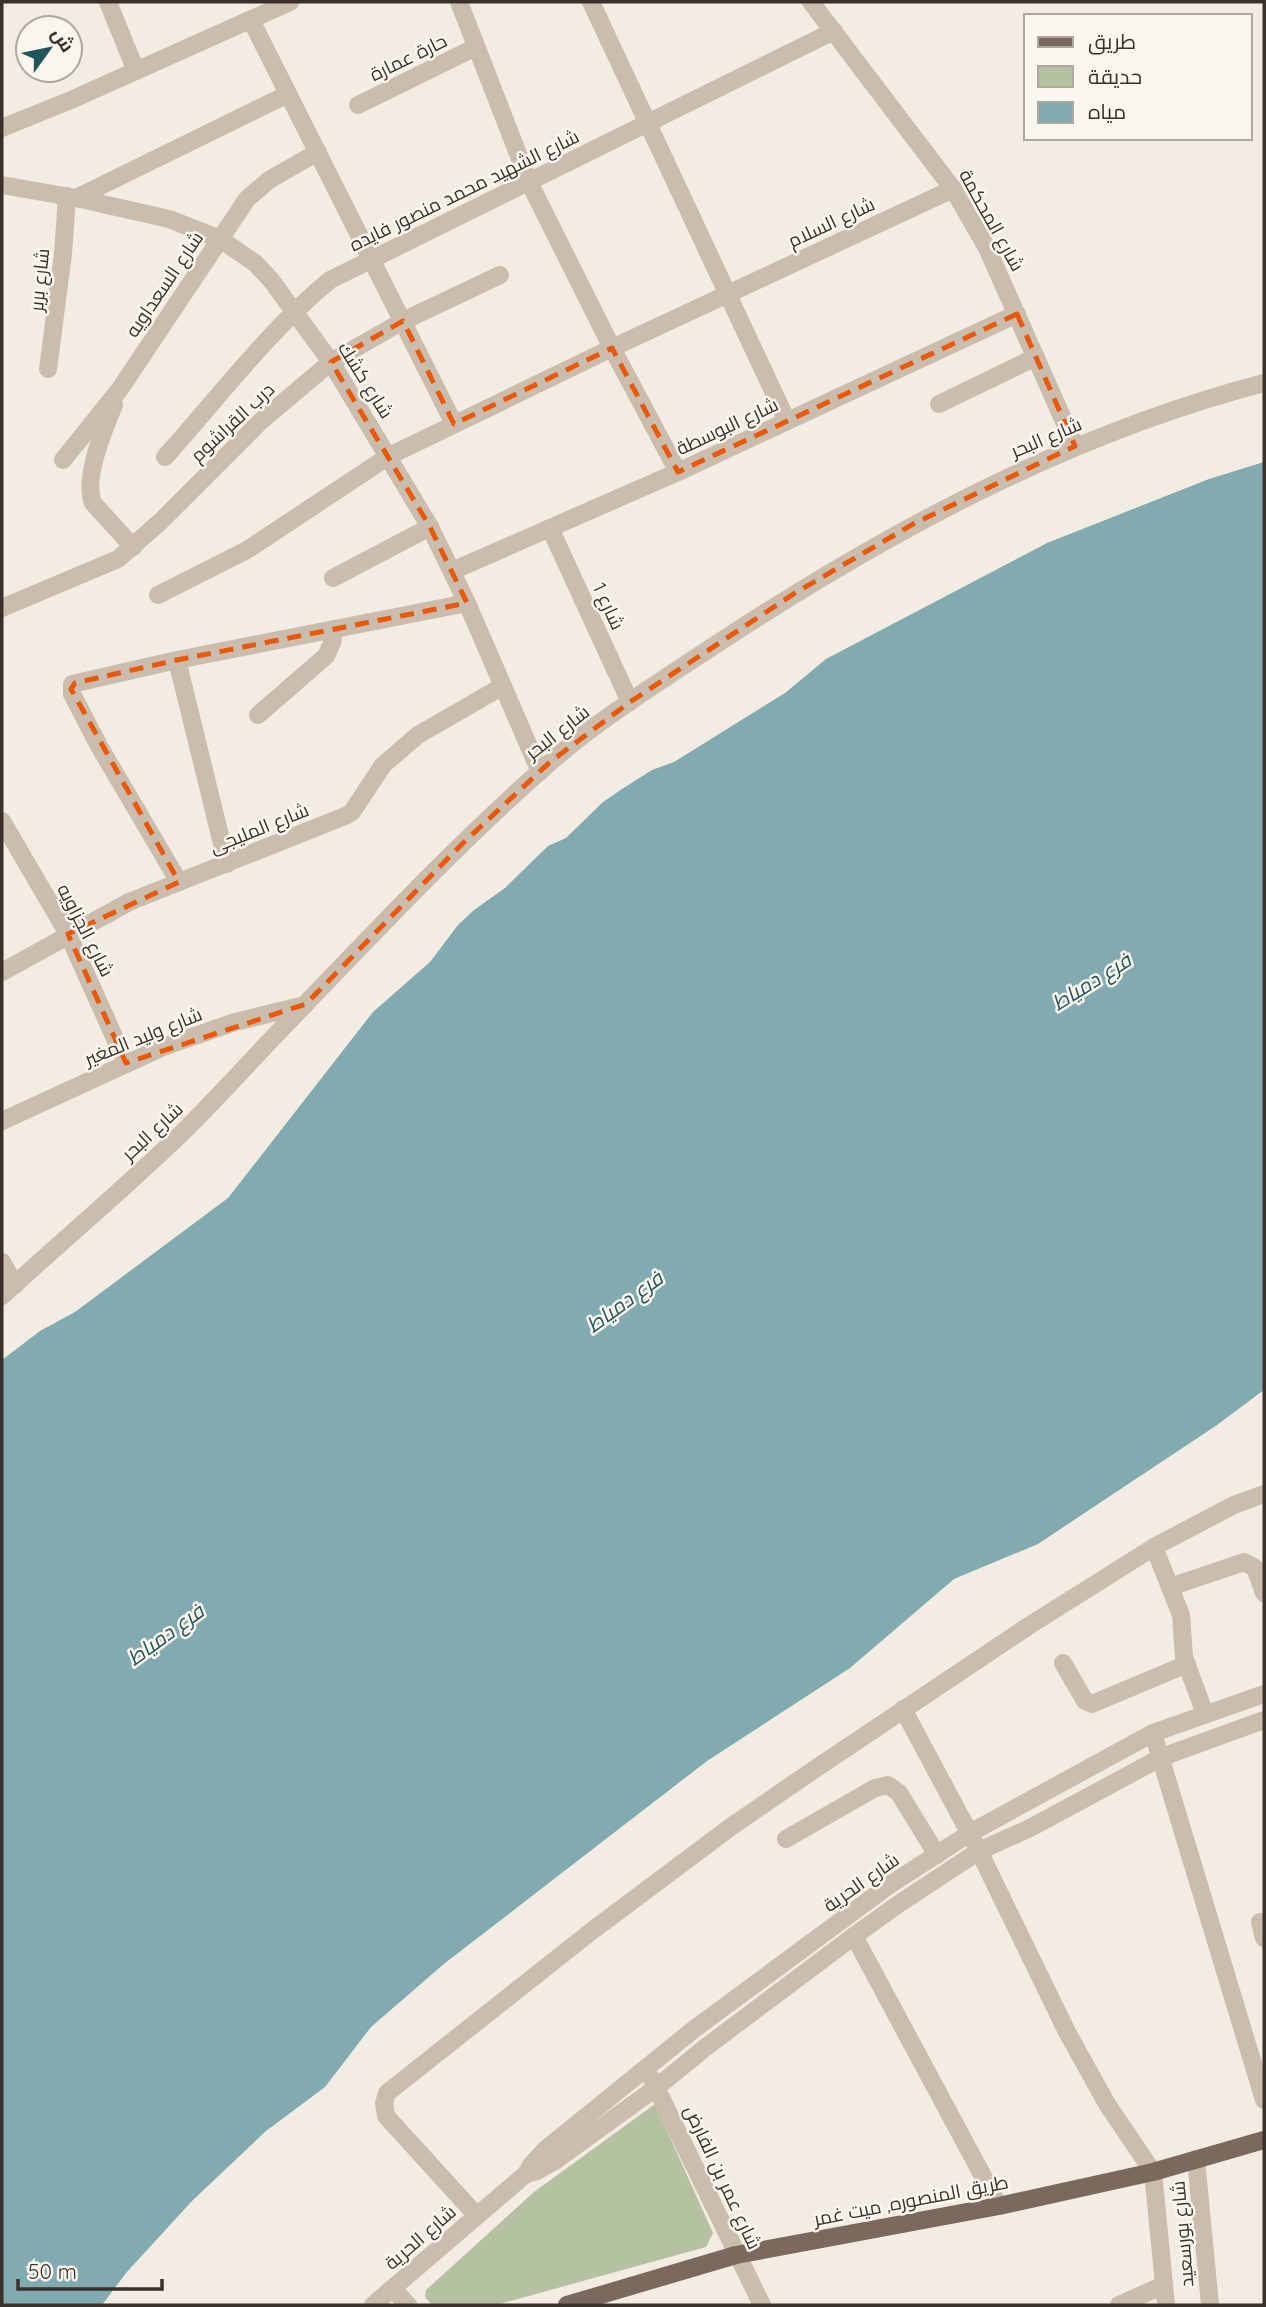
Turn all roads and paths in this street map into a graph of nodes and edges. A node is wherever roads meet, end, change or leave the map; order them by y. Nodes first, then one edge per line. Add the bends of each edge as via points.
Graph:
1 (107, 2) edge
2 (290, 2) edge
3 (459, 2) edge
4 (591, 2) edge
5 (811, 2) edge
6 (251, 20) junction
7 (834, 31) junction
8 (476, 47) junction
9 (136, 71) junction
10 (288, 94) junction
11 (358, 106) dead end
12 (648, 124) junction
13 (2, 128) edge
14 (318, 152) junction
15 (529, 182) junction
16 (2, 185) edge
17 (953, 189) junction
18 (72, 197) junction
19 (220, 239) junction
20 (372, 258) junction
21 (500, 275) dead end
22 (727, 294) junction
23 (295, 312) junction
24 (1017, 314) junction
25 (403, 321) junction
26 (612, 348) junction
27 (1036, 356) junction
28 (331, 362) junction
29 (48, 369) dead end
30 (1264, 383) edge
31 (120, 389) junction
32 (939, 404) dead end
33 (787, 422) junction
34 (454, 424) junction
35 (1075, 446) junction
36 (389, 456) junction
37 (166, 457) dead end
38 (63, 460) dead end
39 (678, 472) junction
40 (430, 527) junction
41 (550, 528) junction
42 (132, 547) junction
43 (452, 571) junction
44 (333, 578) dead end
45 (158, 594) dead end
46 (467, 603) junction
47 (2, 608) edge
48 (334, 629) junction
49 (177, 660) junction
50 (503, 686) junction
51 (630, 702) junction
52 (258, 715) dead end
53 (540, 772) junction
54 (2, 821) edge
55 (227, 864) junction
56 (179, 882) junction
57 (68, 934) junction
58 (2, 972) edge
59 (306, 1004) junction
60 (126, 1063) junction
61 (2, 1121) edge
62 (2, 1262) edge
63 (8, 1290) edge
64 (1264, 1494) edge
65 (1154, 1547) junction
66 (1170, 1587) junction
67 (1264, 1593) edge
68 (1063, 1663) dead end
69 (1187, 1664) junction
70 (1264, 1694) edge
71 (903, 1709) junction
72 (1205, 1714) junction
73 (1264, 1720) edge
74 (1153, 1733) junction
75 (1162, 1757) junction
76 (1018, 1807) junction
77 (1030, 1828) junction
78 (970, 1833) junction
79 (786, 1839) dead end
80 (979, 1851) junction
81 (937, 1854) junction
82 (888, 1886) junction
83 (900, 1903) junction
84 (854, 1936) junction
85 (646, 2068) junction
86 (657, 2087) junction
87 (1264, 2100) edge
88 (1264, 2140) edge
89 (1196, 2159) junction
90 (1153, 2172) junction
91 (526, 2174) junction
92 (999, 2206) junction
93 (477, 2216) junction
94 (736, 2255) junction
95 (1164, 2285) junction
96 (393, 2289) junction
97 (373, 2305) edge
98 (408, 2305) edge
99 (567, 2305) edge
100 (762, 2305) edge
101 (1119, 2305) edge
102 (1166, 2305) edge
103 (1210, 2305) edge

1 - 9 street
2 - 6 street
3 - 8 street
4 - 12 street
5 - 7 street, شارع المحكمة
6 - 9 street
6 - 10 street
7 - 12 street, شارع الشهيد محمد منصور فايده
7 - 17 street, شارع المحكمة
8 - 11 street, حارة عمارة
8 - 15 street
9 - 13 street
10 - 14 street
10 - 18 street
12 - 15 street, شارع الشهيد محمد منصور فايده
12 - 22 street
14 - 19 street, شارع السعداويه via 269,180 247,199
14 - 20 street
15 - 20 street, شارع الشهيد محمد منصور فايده
15 - 26 street
16 - 18 street, شارع كشك
17 - 22 street, شارع السلام
17 - 24 street, شارع المحكمة
18 - 19 street, شارع كشك via 169,219
18 - 29 street, شارع بربر
19 - 23 street, شارع كشك via 255,263
19 - 31 street, شارع السعداويه
20 - 23 street, شارع الشهيد محمد منصور فايده via 330,280
20 - 25 street
21 - 25 street, درب القراشوم
22 - 26 street, شارع السلام
22 - 33 street
23 - 28 street, شارع كشك
23 - 37 street, شارع الشهيد محمد منصور فايده
24 - 27 street, شارع المحكمة
24 - 33 street, شارع البوسطة
25 - 28 street, درب القراشوم
25 - 34 street
26 - 34 street, شارع السلام
26 - 39 street
27 - 32 street
27 - 35 street, شارع المحكمة
28 - 36 street, شارع كشك
28 - 42 street, درب القراشوم via 260,422
30 - 35 street, شارع البحر
31 - 38 street, شارع السعداويه
31 - 42 street via 102,436 90,496
33 - 39 street, شارع البوسطة
34 - 36 street, شارع السلام
35 - 51 street, شارع البحر via 915,523 795,593
36 - 40 street, شارع كشك
36 - 45 street, شارع السلام via 247,550
39 - 41 street, شارع البوسطة
40 - 43 street, شارع كشك
40 - 44 street
41 - 43 street, شارع البوسطة
41 - 51 street, شارع 1
42 - 47 street, درب القراشوم via 106,565
43 - 46 street, شارع كشك
46 - 48 street
46 - 50 street, شارع كشك
48 - 49 street
48 - 52 street via 326,656
49 - 55 street
49 - 56 street via 75,683 71,689
50 - 53 street, شارع كشك
50 - 55 street, شارع المليجى via 418,735 383,765 352,812
51 - 53 street, شارع البحر
53 - 59 street, شارع البحر via 462,844
54 - 57 street, شارع الجزاويه
55 - 56 street, شارع المليجى
56 - 57 street, شارع المليجى
57 - 58 street, شارع المليجى
57 - 60 street, شارع الجزاويه
59 - 60 street, شارع وليد المغير via 235,1023
59 - 63 street, شارع البحر via 184,1132
60 - 61 street, شارع وليد المغير
62 - 63 street
64 - 65 street
65 - 66 street
65 - 71 street
66 - 67 street via 1244,1562 1255,1569
66 - 69 street via 1181,1615
68 - 69 street via 1085,1701 1092,1704
69 - 72 street
70 - 72 street, شارع الحرية
71 - 78 street
71 - 93 street via 732,1826 387,2092 386,2116
72 - 74 street, شارع الحرية
73 - 75 street, شارع الحرية
74 - 75 street
74 - 76 street, شارع الحرية
75 - 77 street, شارع الحرية
75 - 87 street
76 - 77 street
76 - 78 street, شارع الحرية
77 - 80 street, شارع الحرية
78 - 80 street
78 - 81 street, شارع الحرية
79 - 81 street via 874,1787 888,1785 899,1793
80 - 83 street, شارع الحرية
80 - 90 street via 1107,2104
81 - 82 street, شارع الحرية
82 - 83 street
82 - 85 street, شارع الحرية
83 - 84 street, شارع الحرية
84 - 86 street, شارع الحرية
84 - 92 street
85 - 86 street, شارع عمر بن الفارض
85 - 91 street, شارع الحرية via 545,2149
86 - 91 street, شارع الحرية via 555,2161
86 - 94 street, شارع عمر بن الفارض
88 - 89 main road, طريق المنصوره, ميت غمر
89 - 90 main road, طريق المنصوره, ميت غمر
89 - 103 street, شارع بورسعيد
90 - 92 main road, طريق المنصوره, ميت غمر
90 - 95 street, شارع بورسعيد
91 - 93 street, شارع الحرية
92 - 94 main road, طريق المنصوره, ميت غمر
93 - 96 street, شارع الحرية
94 - 99 main road, طريق المنصوره, ميت غمر
94 - 100 street, شارع عمر بن الفارض
95 - 101 street
95 - 102 street, شارع بورسعيد
96 - 97 street, شارع الحرية
96 - 98 street

